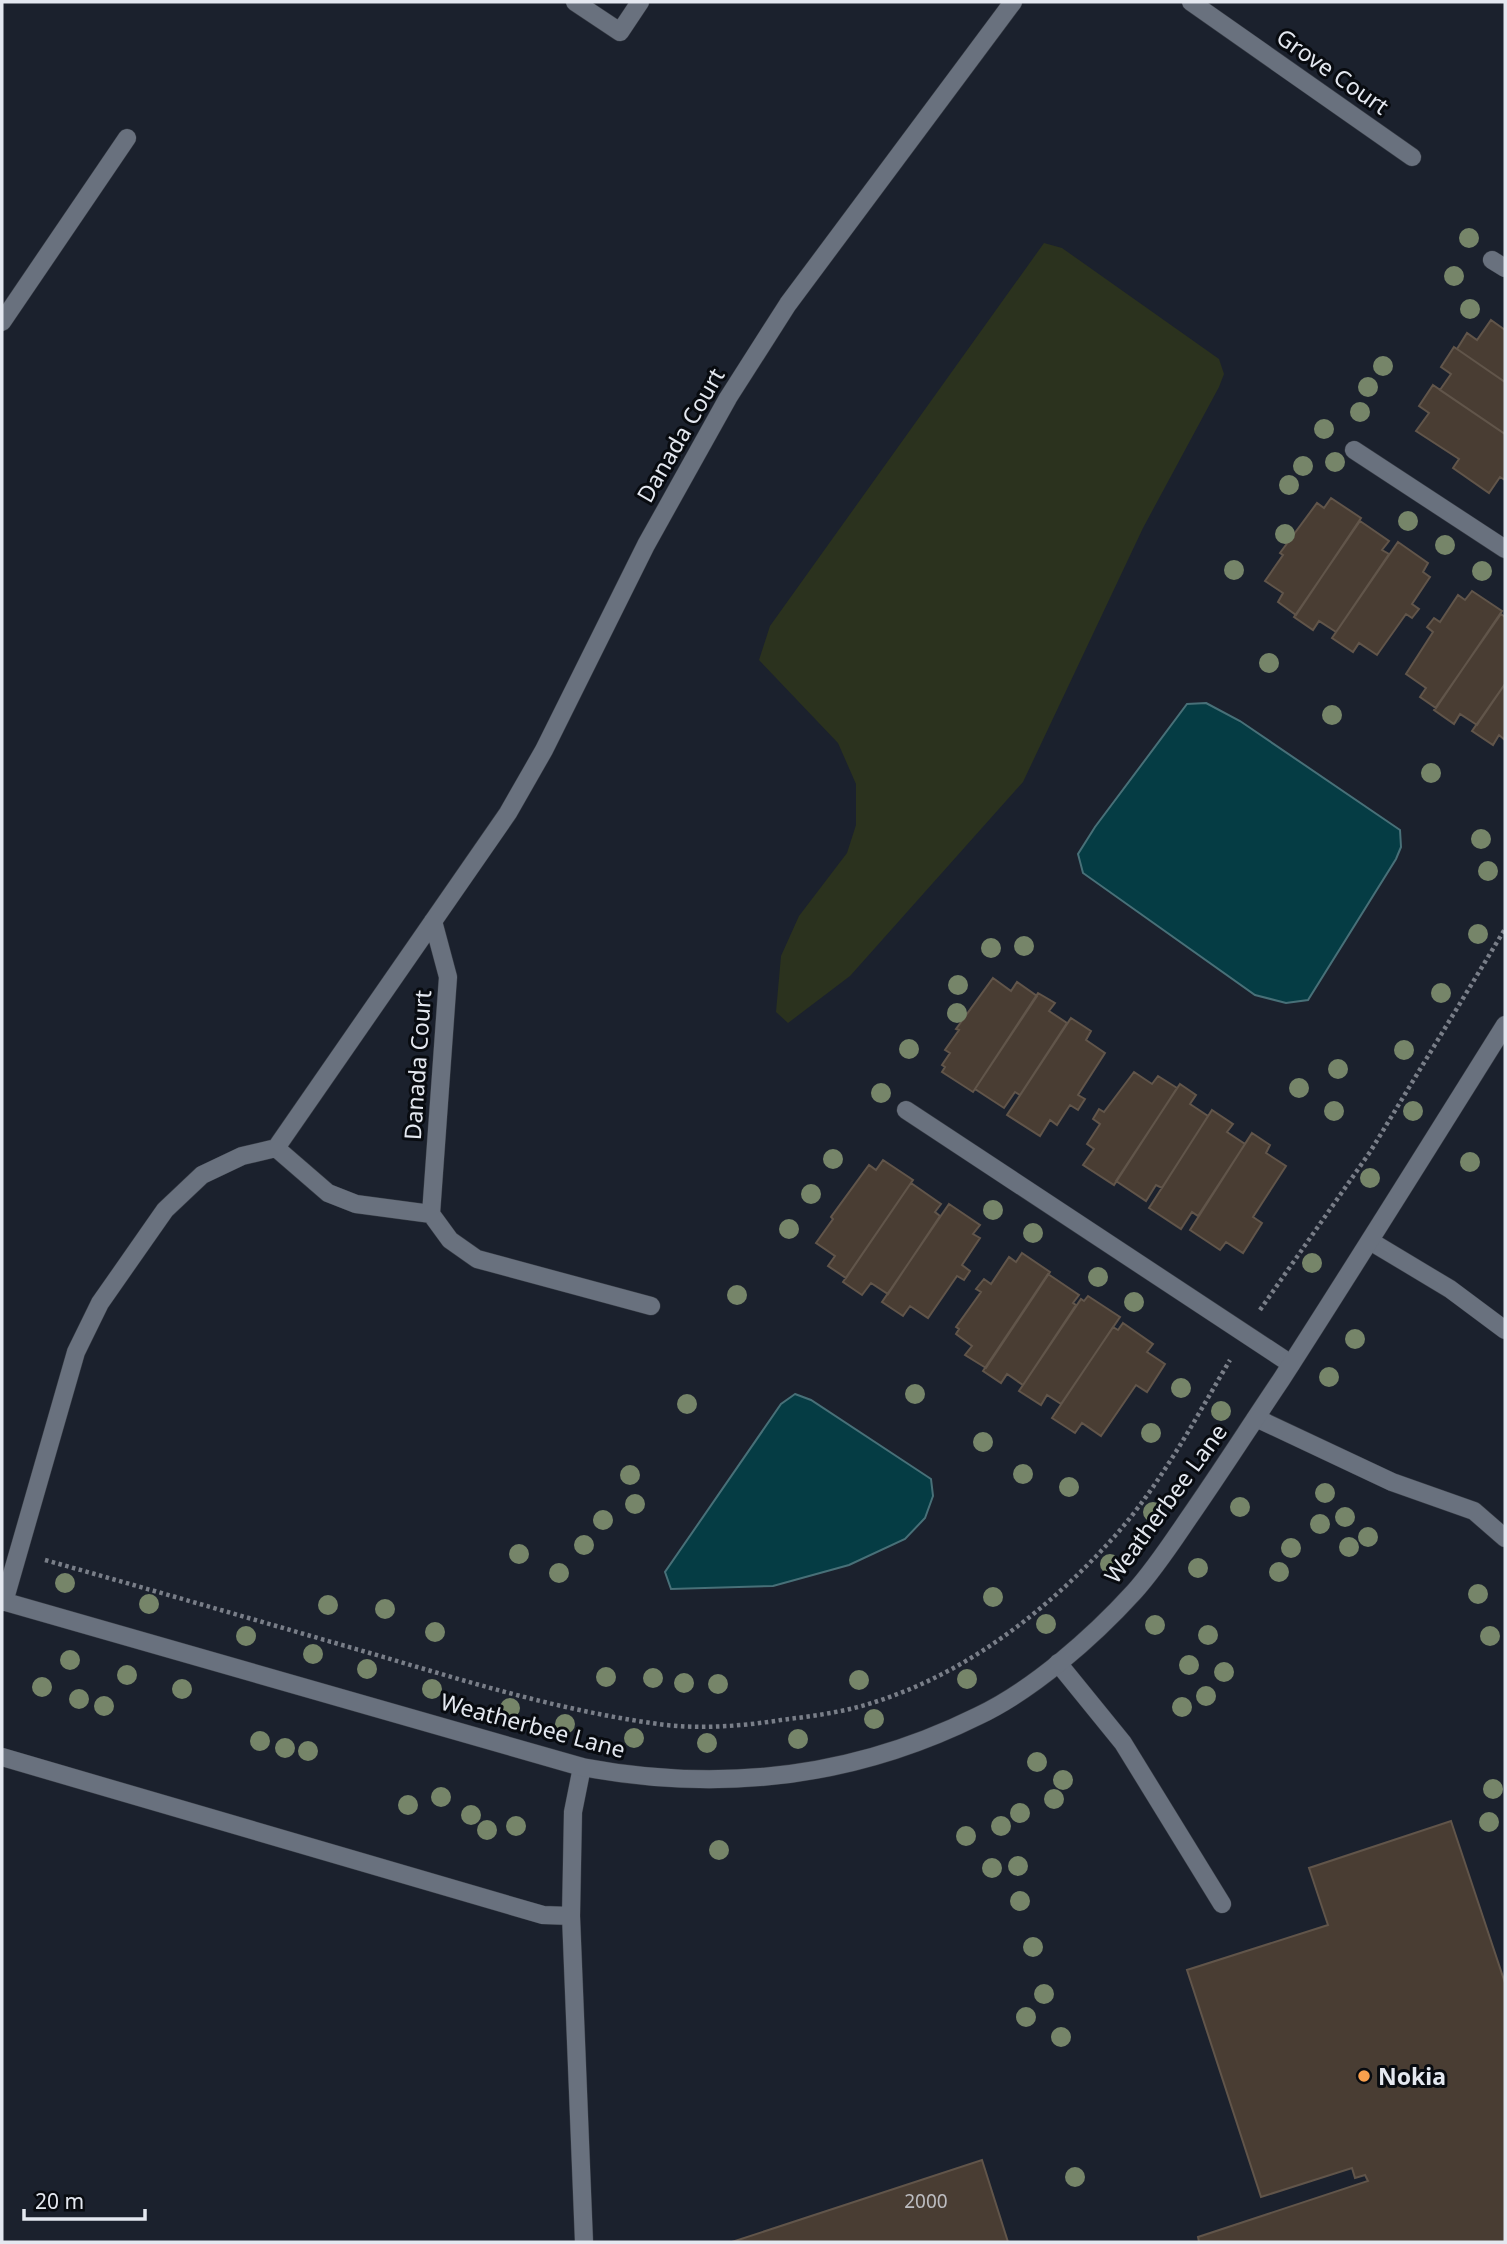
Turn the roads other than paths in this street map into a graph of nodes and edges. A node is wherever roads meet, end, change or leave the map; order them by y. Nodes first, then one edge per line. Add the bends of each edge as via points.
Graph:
1 (575, 2) edge
2 (640, 2) edge
3 (1013, 2) edge
4 (1191, 2) edge
5 (127, 138) dead end
6 (1412, 157) dead end
7 (2, 322) edge
8 (1354, 450) dead end
9 (1505, 549) edge
10 (433, 920) junction
11 (1505, 1025) edge
12 (906, 1110) dead end
13 (276, 1148) junction
14 (431, 1214) junction
15 (1370, 1241) junction
16 (651, 1306) dead end
17 (1505, 1330) edge
18 (1291, 1364) junction
19 (1256, 1418) junction
20 (1505, 1538) edge
21 (3, 1602) edge
22 (1058, 1663) junction
23 (2, 1757) edge
24 (582, 1766) junction
25 (1222, 1904) dead end
26 (570, 1916) junction
27 (584, 2242) edge

1 - 2 street via 620,32
3 - 10 street, Danada Court via 788,304 728,398 646,545 544,750 508,813
4 - 6 street, Grove Court
5 - 7 street
8 - 9 street
10 - 13 street, Danada Court
10 - 14 street, Danada Court via 447,977
11 - 15 street, Weatherbee Lane
12 - 18 street
13 - 14 street via 328,1194 356,1204
13 - 21 street via 242,1156 202,1175 165,1210 100,1303 76,1352
14 - 16 street via 450,1240 477,1259
15 - 17 street via 1450,1289
15 - 18 street, Weatherbee Lane
18 - 19 street, Weatherbee Lane
19 - 20 street via 1392,1482 1474,1511
19 - 22 street, Weatherbee Lane via 1136,1590
21 - 24 street, Weatherbee Lane
22 - 24 street, Weatherbee Lane via 980,1716 834,1767 718,1781 628,1775
22 - 25 street via 1123,1743
23 - 26 street via 543,1915
24 - 26 street via 573,1812
26 - 27 street

